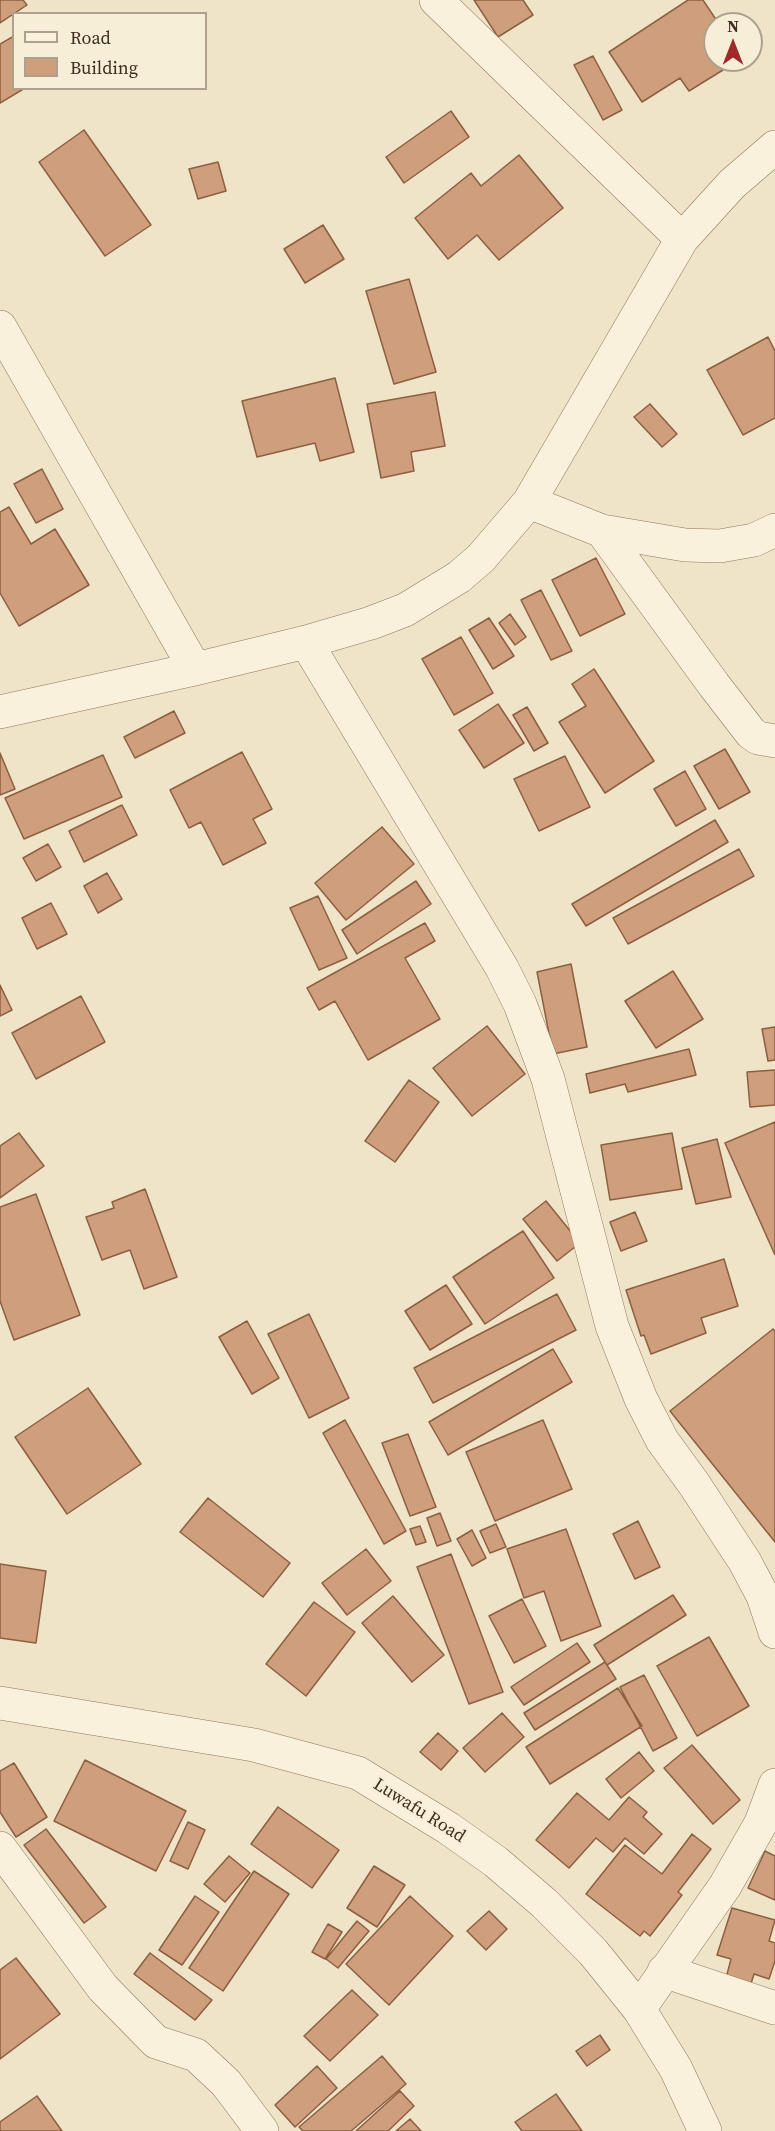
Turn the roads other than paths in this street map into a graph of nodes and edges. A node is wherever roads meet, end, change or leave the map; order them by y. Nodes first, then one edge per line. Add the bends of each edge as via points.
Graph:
1 (436, 0) edge
2 (775, 147) edge
3 (682, 239) junction
4 (0, 327) edge
5 (529, 502) junction
6 (775, 530) edge
7 (602, 531) junction
8 (306, 642) junction
9 (195, 669) junction
10 (0, 712) edge
11 (775, 741) edge
12 (775, 1632) edge
13 (0, 1703) edge
14 (775, 1785) edge
15 (0, 1848) edge
16 (664, 1971) junction
17 (775, 2008) edge
18 (639, 2009) junction
19 (262, 2131) edge
20 (705, 2131) edge

1 - 3 street
2 - 3 street via 732,184
3 - 5 street
4 - 9 street
5 - 7 street
5 - 8 street via 481,558 438,591 405,610
6 - 7 street via 754,540 720,546 685,545
7 - 11 street via 751,733
8 - 9 street
8 - 12 street via 502,968 548,1078 612,1326 641,1399 662,1440 744,1562 763,1596
9 - 10 street
13 - 18 street, Luwafu Road via 254,1745 358,1773 496,1862 593,1952
14 - 16 street via 761,1823 725,1886
15 - 19 street via 104,1988 156,2042 196,2055 226,2083
16 - 17 street
16 - 18 street
18 - 20 street, Luwafu Road via 676,2069

